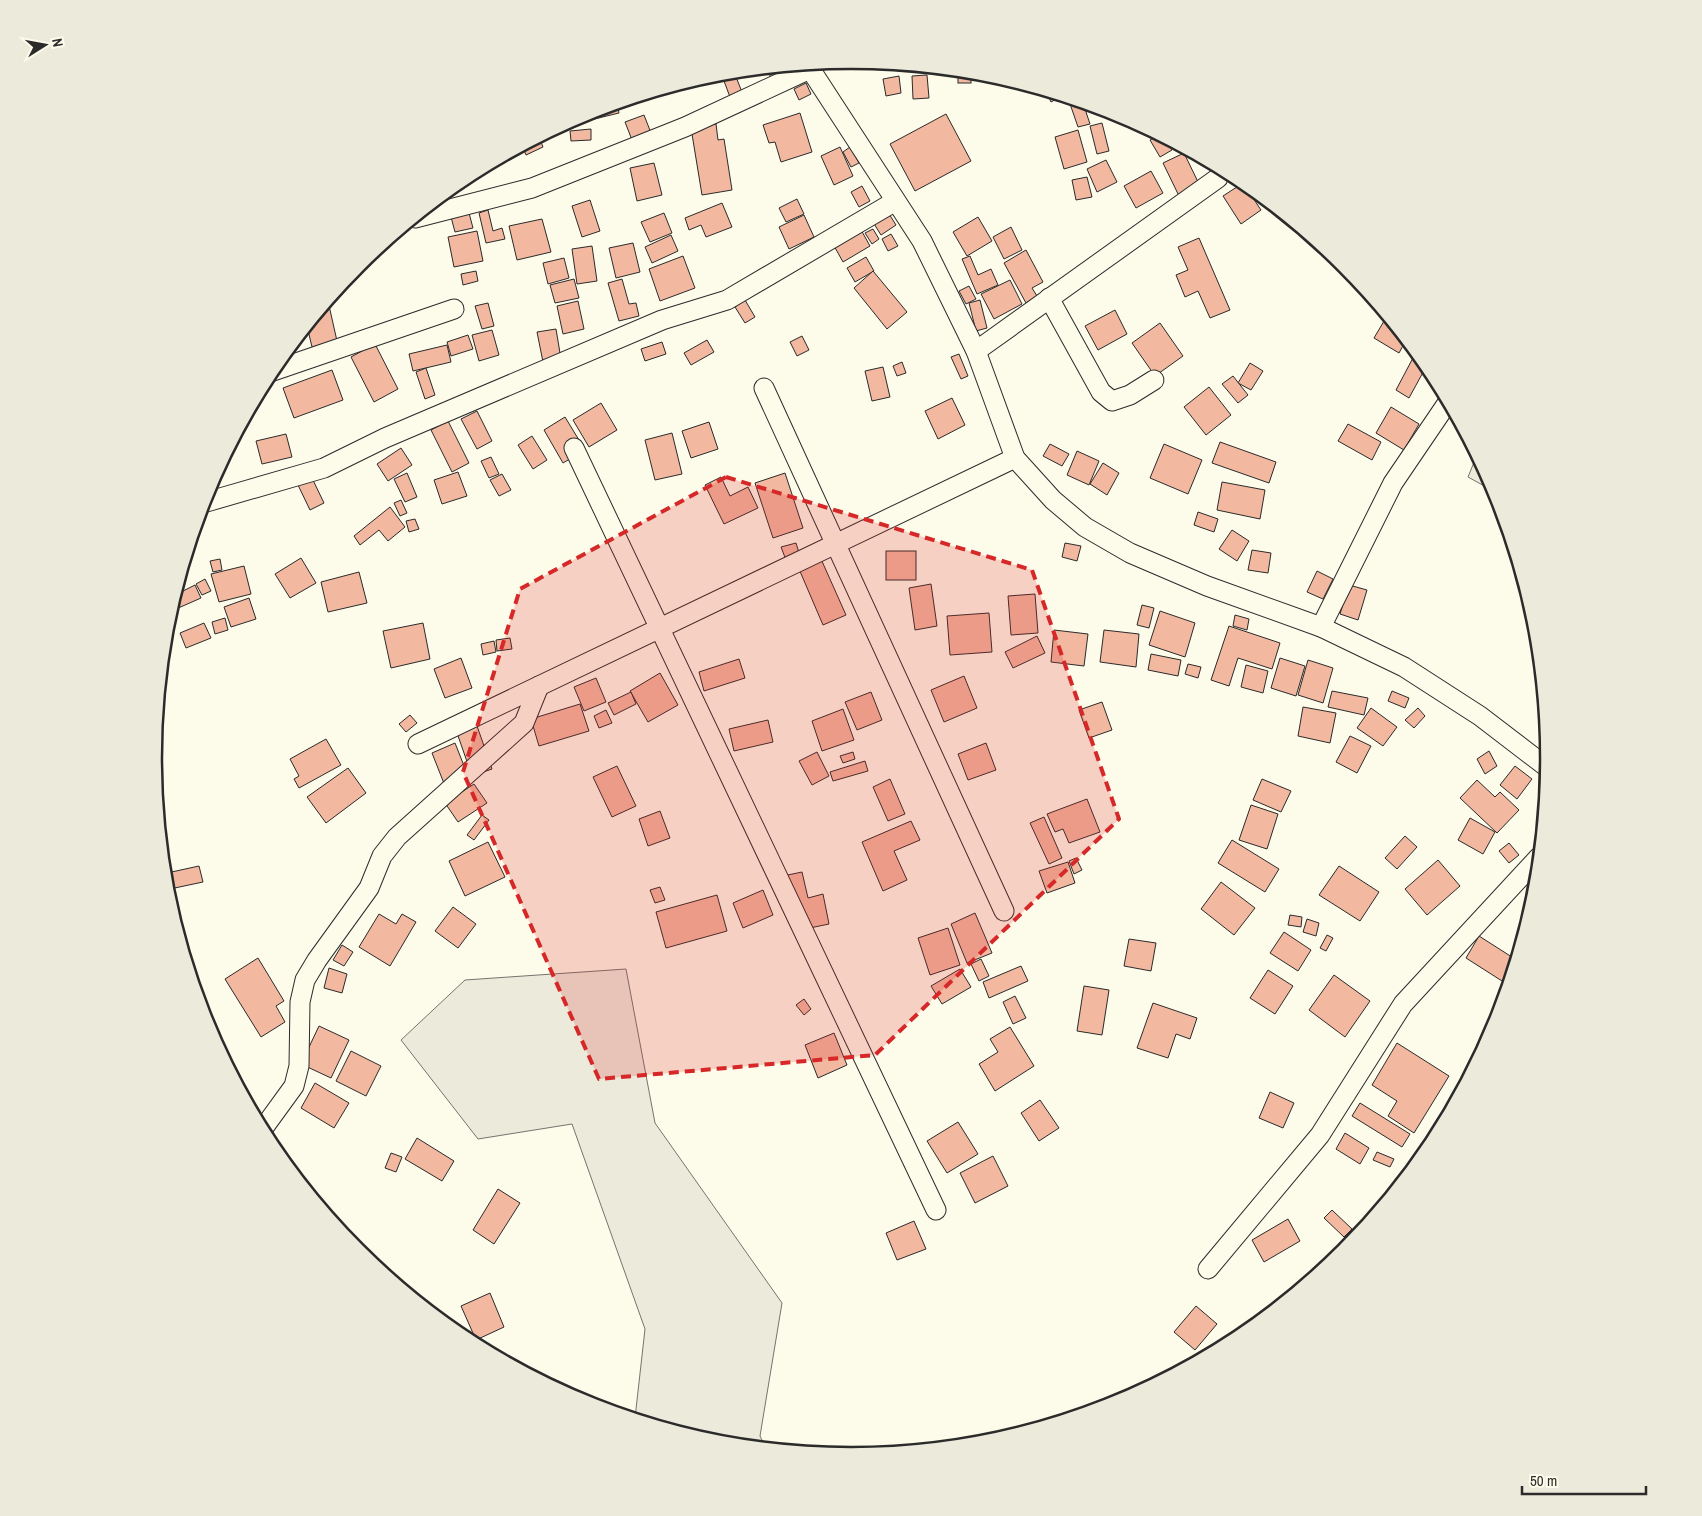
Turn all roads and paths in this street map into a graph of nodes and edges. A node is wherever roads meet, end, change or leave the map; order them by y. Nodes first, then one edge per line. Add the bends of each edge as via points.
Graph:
1 (810, 70) edge
2 (801, 71) edge
3 (1218, 178) dead end
4 (894, 202) junction
5 (427, 215) edge
6 (1049, 298) junction
7 (454, 309) dead end
8 (976, 351) junction
9 (283, 367) edge
10 (1154, 380) dead end
11 (764, 388) dead end
12 (1444, 407) edge
13 (574, 448) dead end
14 (1015, 458) junction
15 (212, 501) edge
16 (837, 543) junction
17 (1322, 627) junction
18 (661, 628) junction
19 (540, 686) junction
20 (418, 744) dead end
21 (1540, 762) edge
22 (1531, 865) edge
23 (1004, 911) dead end
24 (267, 1123) edge
25 (936, 1210) dead end
26 (1208, 1269) dead end

1 - 4 street
2 - 5 street via 685,127 532,188
3 - 6 street
4 - 8 street via 922,241
4 - 15 street via 727,300 662,320 385,438 324,468
6 - 8 street
6 - 10 street via 1101,392 1112,401 1130,395
7 - 9 street
8 - 14 street
11 - 16 street
12 - 17 street via 1393,483
13 - 18 street
14 - 16 street
14 - 17 street via 1053,500 1085,527 1130,553 1207,586
16 - 18 street
16 - 23 street
17 - 21 street via 1404,667 1480,716
18 - 19 street
18 - 25 street
19 - 20 street
19 - 24 street via 524,723 397,837 382,856 369,888 317,960 305,980 300,1002 299,1066 294,1086
22 - 26 street via 1402,1004 1320,1135

